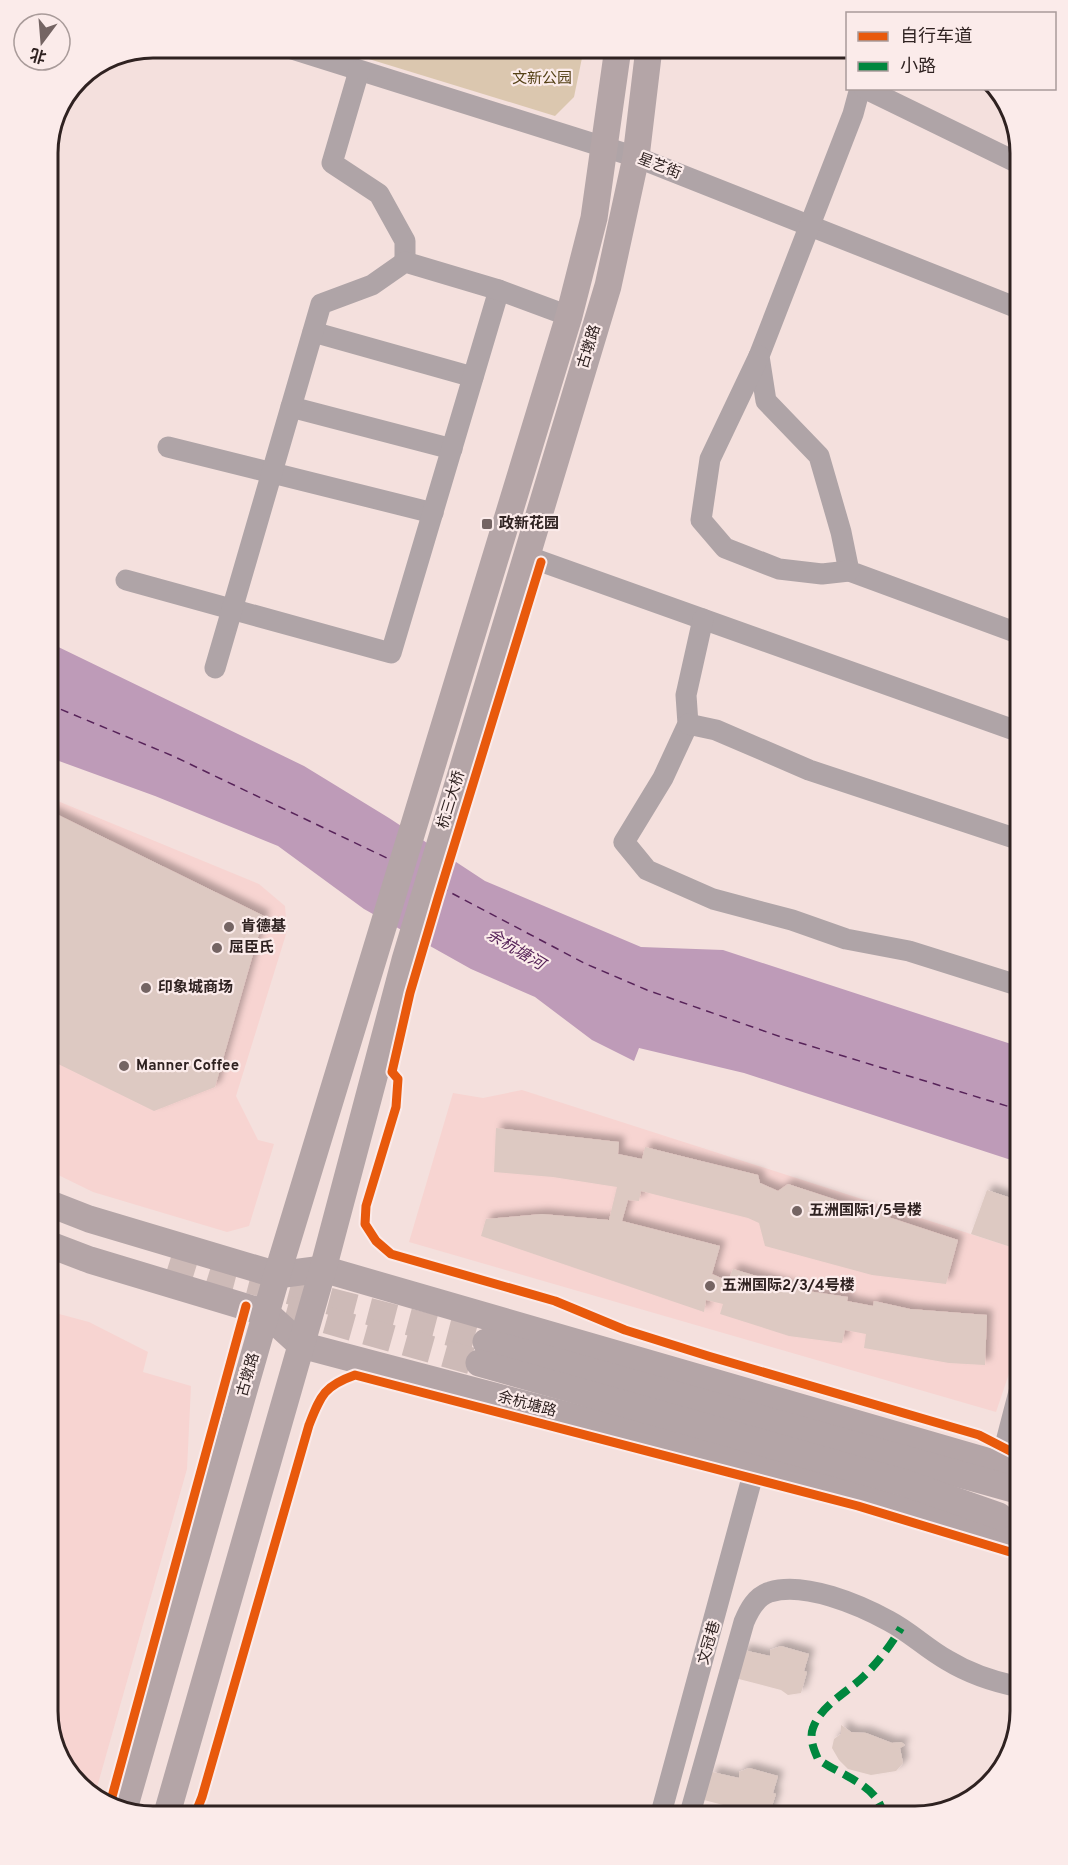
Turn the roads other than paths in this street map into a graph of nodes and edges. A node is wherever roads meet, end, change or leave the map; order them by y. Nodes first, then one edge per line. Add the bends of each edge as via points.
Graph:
1 (320, 58) edge
2 (617, 59) edge
3 (648, 59) edge
4 (359, 71) junction
5 (861, 90) edge
6 (866, 90) edge
7 (606, 148) junction
8 (636, 158) junction
9 (1010, 159) edge
10 (810, 226) junction
11 (405, 262) junction
12 (499, 290) junction
13 (1010, 305) edge
14 (569, 316) junction
15 (313, 332) junction
16 (759, 356) junction
17 (473, 377) junction
18 (291, 407) junction
19 (168, 447) dead end
20 (452, 449) junction
21 (272, 473) junction
22 (433, 513) junction
23 (526, 556) junction
24 (849, 571) junction
25 (126, 580) dead end
26 (232, 609) junction
27 (703, 619) junction
28 (1010, 630) edge
29 (473, 632) joint
30 (500, 640) joint
31 (215, 668) dead end
32 (688, 724) junction
33 (1010, 728) edge
34 (1010, 837) edge
35 (378, 942) joint
36 (1010, 983) edge
37 (58, 1207) edge
38 (58, 1248) edge
39 (323, 1269) junction
40 (277, 1275) junction
41 (266, 1313) junction
42 (301, 1345) junction
43 (755, 1467) junction
44 (1010, 1470) edge
45 (1010, 1488) edge
46 (1010, 1520) edge
47 (1010, 1533) edge
48 (1010, 1684) edge
49 (126, 1802) edge
50 (169, 1806) edge
51 (663, 1806) edge
52 (692, 1806) edge

1 - 4 street, 星艺街
2 - 7 main road, 古墩路
3 - 8 main road, 古墩路
4 - 7 street, 星艺街
4 - 11 street via 332,163 379,194 405,241
5 - 10 street
6 - 9 street
7 - 8 street, 星艺街
7 - 14 main road, 古墩路 via 594,218
8 - 10 street, 星艺街
8 - 23 main road, 古墩路 via 609,286
10 - 13 street, 星艺街
10 - 16 street
11 - 12 street
11 - 15 street via 372,285 321,304
12 - 14 street
12 - 17 street
14 - 29 main road, 古墩路
15 - 17 street
15 - 18 street
16 - 24 street via 766,401 819,456
16 - 24 street via 710,459 701,519 725,548 779,569 822,574
17 - 20 street
18 - 20 street
18 - 21 street
19 - 21 street
20 - 22 street
21 - 22 street
21 - 26 street
22 - 26 street via 391,653
23 - 27 street
23 - 30 main road, 古墩路
24 - 28 street
25 - 26 street
26 - 31 street
27 - 32 street via 686,695
27 - 33 street
29 - 35 main road, 杭三大桥
30 - 39 main road, 杭三大桥 via 405,960
32 - 34 street via 716,730 809,770
32 - 36 street via 663,778 624,843 646,870 713,899 846,939 909,951
35 - 40 main road, 古墩路
37 - 40 main road
38 - 41 main road, 余杭塘路
39 - 40 main road
39 - 42 main road
39 - 44 main road
40 - 41 main road, 古墩路
41 - 42 main road, 余杭塘路
41 - 49 main road, 古墩路
42 - 43 main road, 余杭塘路
42 - 50 main road
43 - 47 main road, 余杭塘路 via 914,1513
43 - 51 street, 文冠巷
45 - 46 main road, 余杭塘路 via 483,1352 905,1483
48 - 52 street via 975,1675 866,1609 827,1595 794,1590 770,1592 749,1609 744,1622

